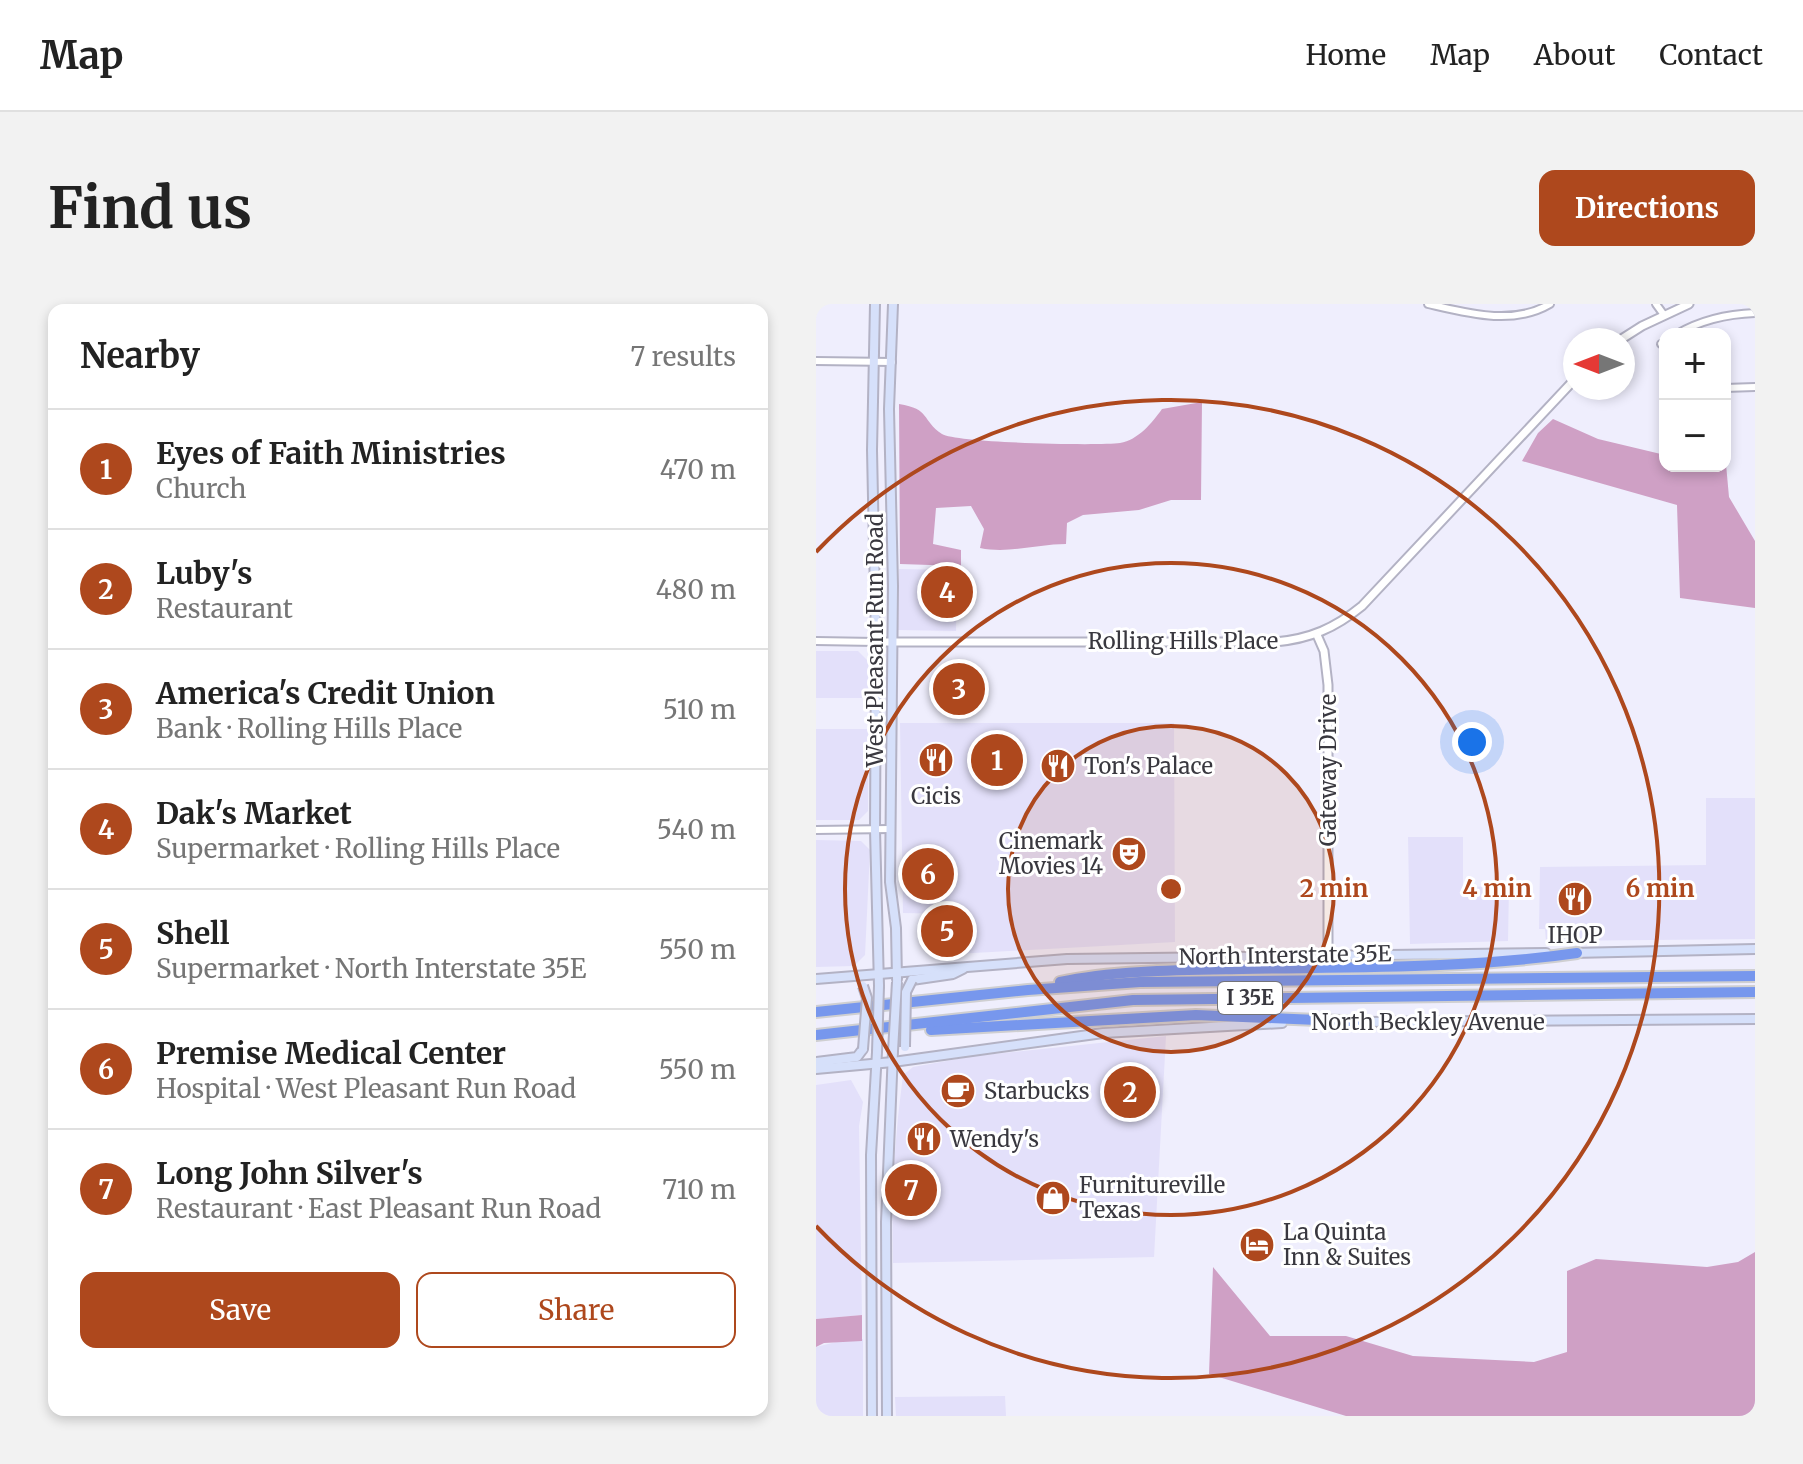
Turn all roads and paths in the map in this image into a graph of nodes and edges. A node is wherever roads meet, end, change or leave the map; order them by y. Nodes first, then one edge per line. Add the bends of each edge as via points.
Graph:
1 (875, 304) edge
2 (893, 304) edge
3 (1428, 304) edge
4 (1550, 304) edge
5 (1656, 304) edge
6 (1689, 304) edge
7 (1755, 313) edge
8 (1664, 315) junction
9 (1687, 328) edge
10 (1635, 331) edge
11 (816, 361) edge
12 (874, 362) junction
13 (892, 362) junction
14 (1755, 387) edge
15 (1731, 388) edge
16 (1563, 392) edge
17 (1317, 635) junction
18 (816, 641) edge
19 (876, 642) junction
20 (892, 642) junction
21 (890, 829) junction
22 (816, 830) edge
23 (875, 830) junction
24 (1755, 949) edge
25 (1577, 953) junction
26 (1328, 955) junction
27 (967, 967) junction
28 (879, 975) junction
29 (1755, 976) edge
30 (828, 978) junction
31 (897, 978) junction
32 (816, 979) edge
33 (1028, 990) junction
34 (1755, 992) edge
35 (816, 1012) edge
36 (1755, 1019) edge
37 (1365, 1022) junction
38 (818, 1035) edge
39 (923, 1058) junction
40 (816, 1062) edge
41 (893, 1062) junction
42 (876, 1063) junction
43 (816, 1069) edge
44 (871, 1236) junction
45 (886, 1236) junction
46 (871, 1308) junction
47 (886, 1308) junction
48 (887, 1352) junction
49 (871, 1353) junction
50 (872, 1416) edge
51 (887, 1416) edge

1 - 12 main road, West Pleasant Run Road
2 - 13 main road, West Pleasant Run Road
3 - 4 street via 1504,316
5 - 8 street
6 - 8 street
7 - 9 street
8 - 10 street
11 - 12 street
12 - 13 street
12 - 19 main road, West Pleasant Run Road
13 - 20 main road, West Pleasant Run Road
14 - 15 street
16 - 17 street, Rolling Hills Place via 1362,606
17 - 20 street, Rolling Hills Place via 1275,642
17 - 26 street, Gateway Drive via 1328,685
18 - 19 street
19 - 20 street, Rolling Hills Place
19 - 23 main road, West Pleasant Run Road
20 - 21 main road, West Pleasant Run Road
21 - 23 street
21 - 31 main road, West Pleasant Run Road
22 - 23 street
23 - 28 main road, West Pleasant Run Road
24 - 25 main road, North Interstate 35E
25 - 26 main road, North Interstate 35E
25 - 33 highway via 1448,965 1185,971 1066,981
26 - 27 main road, North Interstate 35E via 1067,959
27 - 31 main road, North Interstate 35E
27 - 39 main road, bridge via 912,980 906,992 905,1047
28 - 30 main road, North Interstate 35E
28 - 31 main road, North Interstate 35E
28 - 42 main road, West Pleasant Run Road, bridge
29 - 33 highway, I 35E via 1201,981
30 - 32 main road, North Interstate 35E
30 - 40 main road, bridge via 863,986 863,1049 857,1057
31 - 41 main road, West Pleasant Run Road, bridge
33 - 35 highway, I 35E
34 - 38 highway, I 35E via 1133,1000
36 - 37 main road, North Beckley Avenue
37 - 38 highway via 1170,1016 945,1028 850,1039
37 - 39 main road, North Beckley Avenue via 1103,1033
39 - 41 main road, North Beckley Avenue
41 - 42 main road, North Beckley Avenue
41 - 45 main road, West Pleasant Run Road
42 - 43 main road, North Beckley Avenue
42 - 44 main road, West Pleasant Run Road
44 - 45 main road
44 - 46 main road, West Pleasant Run Road
45 - 47 main road, West Pleasant Run Road
46 - 47 main road
46 - 49 main road, West Pleasant Run Road
47 - 48 main road, West Pleasant Run Road
48 - 49 main road
48 - 51 main road, West Pleasant Run Road
49 - 50 main road, West Pleasant Run Road

